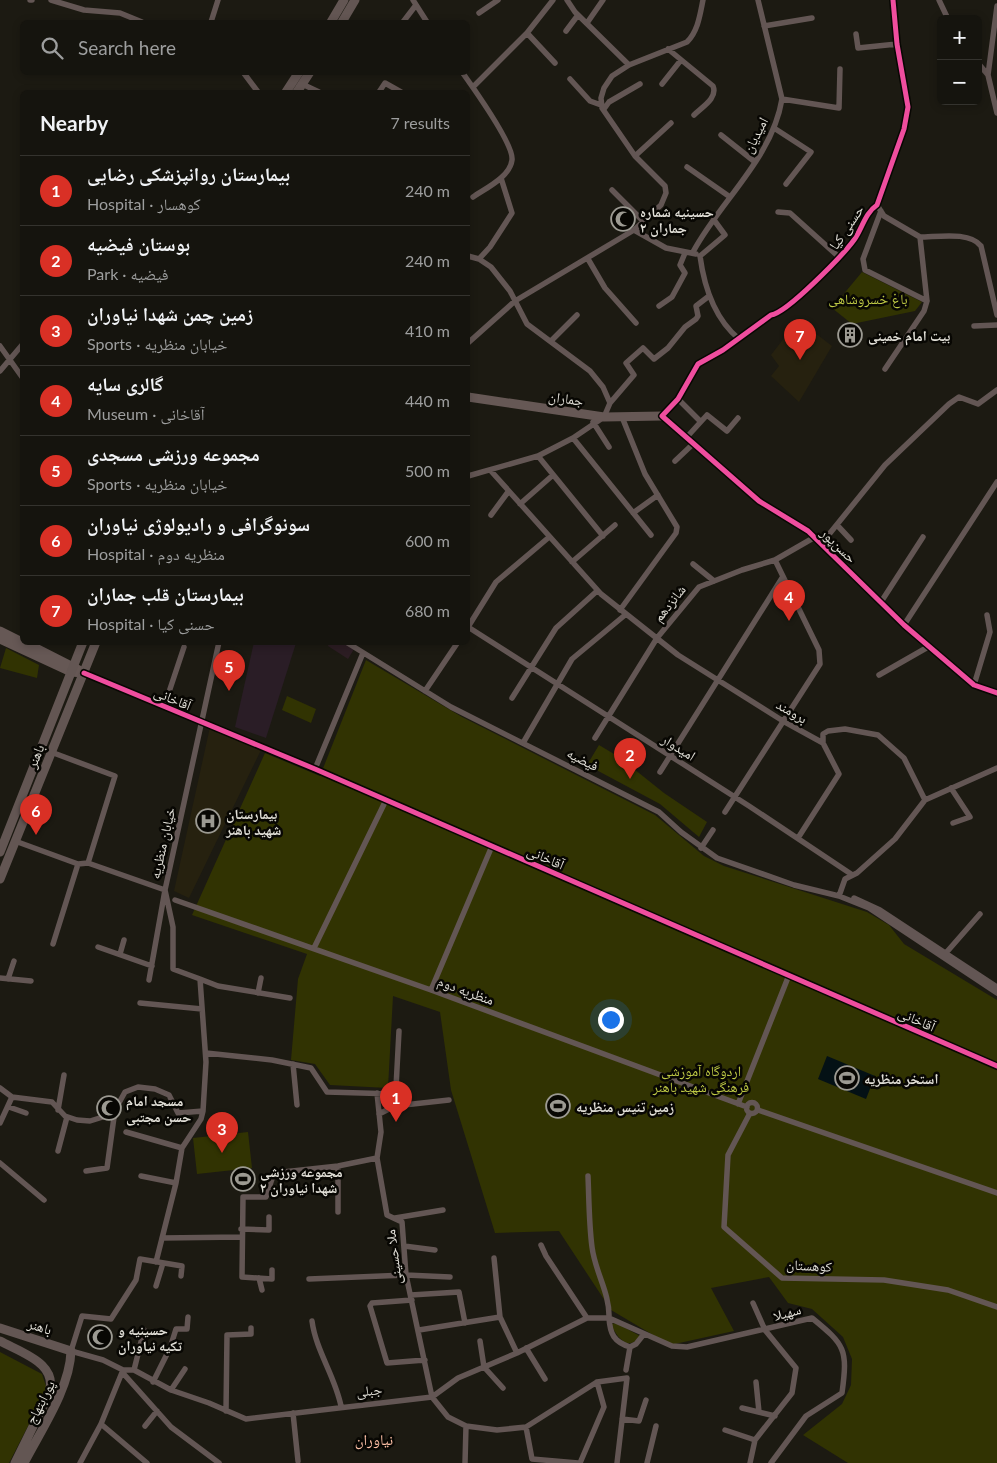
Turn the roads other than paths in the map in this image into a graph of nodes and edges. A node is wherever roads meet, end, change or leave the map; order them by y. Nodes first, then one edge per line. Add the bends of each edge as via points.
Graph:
1 (51, 0) edge
2 (344, 0) edge
3 (355, 0) edge
4 (498, 0) edge
5 (567, 0) edge
6 (603, 0) edge
7 (703, 0) edge
8 (758, 0) edge
9 (893, 0) edge
10 (939, 0) edge
11 (216, 1) edge
12 (551, 1) edge
13 (415, 2) edge
14 (997, 6) edge
15 (478, 13) dead end
16 (578, 14) junction
17 (946, 15) edge
18 (812, 18) dead end
19 (137, 20) edge
20 (211, 20) edge
21 (332, 20) edge
22 (343, 20) edge
23 (404, 20) edge
24 (426, 20) edge
25 (587, 23) junction
26 (764, 26) junction
27 (566, 31) dead end
28 (528, 33) junction
29 (856, 34) dead end
30 (897, 44) junction
31 (668, 49) junction
32 (681, 60) junction
33 (556, 64) dead end
34 (629, 65) junction
35 (982, 68) edge
36 (840, 69) dead end
37 (245, 75) edge
38 (297, 75) edge
39 (308, 75) edge
40 (464, 75) edge
41 (988, 75) junction
42 (570, 79) dead end
43 (302, 84) junction
44 (640, 84) dead end
45 (662, 84) dead end
46 (473, 87) junction
47 (256, 90) edge
48 (287, 90) edge
49 (298, 90) edge
50 (315, 90) edge
51 (380, 90) edge
52 (397, 90) edge
53 (782, 99) junction
54 (602, 107) junction
55 (997, 113) edge
56 (694, 115) dead end
57 (670, 123) dead end
58 (774, 128) junction
59 (722, 135) dead end
60 (635, 156) junction
61 (755, 162) junction
62 (687, 167) dead end
63 (501, 178) junction
64 (786, 184) dead end
65 (612, 190) dead end
66 (473, 197) dead end
67 (730, 197) junction
68 (877, 205) junction
69 (881, 211) junction
70 (778, 212) dead end
71 (714, 220) junction
72 (643, 221) junction
73 (634, 230) junction
74 (920, 237) junction
75 (693, 252) junction
76 (685, 253) junction
77 (470, 256) edge
78 (700, 256) junction
79 (840, 258) junction
80 (480, 259) junction
81 (588, 259) junction
82 (709, 296) junction
83 (515, 301) junction
84 (927, 301) junction
85 (659, 306) dead end
86 (577, 315) dead end
87 (997, 315) edge
88 (636, 323) dead end
89 (997, 325) edge
90 (974, 326) dead end
91 (739, 339) junction
92 (470, 341) edge
93 (551, 341) junction
94 (0, 346) edge
95 (20, 347) edge
96 (9, 359) junction
97 (885, 369) dead end
98 (0, 371) edge
99 (20, 373) edge
100 (997, 390) edge
101 (470, 397) edge
102 (678, 399) junction
103 (610, 402) junction
104 (662, 416) junction
105 (604, 417) junction
106 (622, 417) junction
107 (738, 418) dead end
108 (700, 421) junction
109 (593, 422) junction
110 (573, 438) junction
111 (686, 438) junction
112 (693, 444) junction
113 (609, 447) dead end
114 (538, 456) junction
115 (675, 461) dead end
116 (491, 471) junction
117 (553, 475) junction
118 (470, 476) edge
119 (997, 482) edge
120 (508, 492) junction
121 (658, 496) junction
122 (520, 504) junction
123 (633, 513) junction
124 (491, 515) dead end
125 (615, 525) dead end
126 (837, 525) junction
127 (651, 535) dead end
128 (604, 536) junction
129 (815, 537) junction
130 (923, 537) dead end
131 (548, 538) junction
132 (851, 540) dead end
133 (822, 543) junction
134 (775, 560) junction
135 (572, 562) junction
136 (693, 564) dead end
137 (782, 578) junction
138 (714, 581) junction
139 (597, 591) junction
140 (881, 602) junction
141 (623, 613) junction
142 (987, 615) dead end
143 (470, 624) edge
144 (904, 624) junction
145 (470, 628) edge
146 (0, 631) edge
147 (657, 638) junction
148 (0, 639) edge
149 (20, 641) edge
150 (28, 645) edge
151 (82, 645) edge
152 (95, 645) edge
153 (218, 645) edge
154 (351, 645) edge
155 (456, 645) edge
156 (184, 647) dead end
157 (928, 647) junction
158 (363, 653) junction
159 (530, 668) junction
160 (72, 669) junction
161 (83, 672) junction
162 (879, 675) dead end
163 (717, 679) junction
164 (556, 684) junction
165 (974, 685) junction
166 (425, 691) junction
167 (997, 693) edge
168 (512, 698) dead end
169 (164, 707) junction
170 (607, 716) junction
171 (783, 722) junction
172 (202, 723) junction
173 (595, 738) dead end
174 (823, 742) junction
175 (523, 743) junction
176 (51, 752) junction
177 (671, 757) junction
178 (997, 768) edge
179 (315, 769) junction
180 (660, 772) dead end
181 (951, 788) junction
182 (734, 796) junction
183 (386, 800) junction
184 (925, 800) junction
185 (725, 812) dead end
186 (953, 824) dead end
187 (713, 830) dead end
188 (798, 838) junction
189 (16, 841) junction
190 (492, 846) junction
191 (701, 848) junction
192 (0, 852) edge
193 (88, 863) junction
194 (78, 864) junction
195 (851, 874) junction
196 (0, 879) edge
197 (165, 890) junction
198 (839, 894) junction
199 (176, 900) dead end
200 (870, 907) junction
201 (980, 914) dead end
202 (124, 940) dead end
203 (53, 944) dead end
204 (98, 947) dead end
205 (314, 948) junction
206 (120, 954) junction
207 (945, 954) junction
208 (14, 961) dead end
209 (152, 966) junction
210 (789, 975) junction
211 (3, 978) edge
212 (261, 978) dead end
213 (200, 979) junction
214 (149, 980) dead end
215 (31, 981) dead end
216 (0, 985) edge
217 (997, 987) edge
218 (431, 990) junction
219 (258, 992) junction
220 (997, 993) edge
221 (290, 998) dead end
222 (140, 1003) dead end
223 (202, 1009) junction
224 (398, 1031) dead end
225 (206, 1053) junction
226 (293, 1064) junction
227 (997, 1066) edge
228 (64, 1075) dead end
229 (0, 1088) edge
230 (377, 1094) junction
231 (395, 1094) junction
232 (12, 1097) junction
233 (449, 1100) dead end
234 (738, 1104) junction
235 (297, 1105) dead end
236 (395, 1106) junction
237 (9, 1107) junction
238 (747, 1107) junction
239 (58, 1110) junction
240 (115, 1110) junction
241 (758, 1110) junction
242 (203, 1111) junction
243 (26, 1113) dead end
244 (750, 1113) junction
245 (379, 1114) junction
246 (68, 1117) junction
247 (0, 1123) edge
248 (126, 1132) dead end
249 (182, 1148) junction
250 (58, 1151) dead end
251 (377, 1158) junction
252 (0, 1163) edge
253 (338, 1166) junction
254 (86, 1171) dead end
255 (141, 1176) dead end
256 (588, 1176) dead end
257 (176, 1183) junction
258 (997, 1193) edge
259 (44, 1200) dead end
260 (443, 1210) dead end
261 (338, 1212) dead end
262 (269, 1217) dead end
263 (395, 1218) junction
264 (241, 1229) junction
265 (241, 1237) junction
266 (162, 1238) junction
267 (541, 1245) dead end
268 (404, 1246) junction
269 (435, 1250) dead end
270 (494, 1258) dead end
271 (156, 1262) junction
272 (163, 1263) junction
273 (272, 1270) dead end
274 (406, 1275) junction
275 (181, 1276) dead end
276 (450, 1277) dead end
277 (259, 1278) junction
278 (309, 1278) dead end
279 (156, 1286) dead end
280 (262, 1290) dead end
281 (412, 1297) junction
282 (753, 1303) dead end
283 (997, 1307) edge
284 (188, 1317) dead end
285 (500, 1318) junction
286 (587, 1318) junction
287 (609, 1318) junction
288 (312, 1321) dead end
289 (464, 1323) junction
290 (0, 1328) edge
291 (251, 1328) dead end
292 (144, 1330) dead end
293 (419, 1330) junction
294 (765, 1330) junction
295 (644, 1334) junction
296 (480, 1341) dead end
297 (0, 1342) edge
298 (630, 1347) junction
299 (526, 1348) junction
300 (72, 1351) junction
301 (517, 1353) junction
302 (425, 1360) junction
303 (484, 1368) junction
304 (186, 1369) dead end
305 (134, 1370) junction
306 (626, 1370) dead end
307 (123, 1371) junction
308 (545, 1379) dead end
309 (153, 1382) junction
310 (597, 1382) junction
311 (756, 1382) dead end
312 (503, 1388) dead end
313 (171, 1390) junction
314 (432, 1396) junction
315 (646, 1400) dead end
316 (341, 1406) junction
317 (742, 1408) dead end
318 (158, 1411) junction
319 (226, 1411) junction
320 (293, 1412) junction
321 (759, 1412) junction
322 (774, 1416) junction
323 (622, 1419) junction
324 (101, 1424) junction
325 (145, 1426) dead end
326 (466, 1426) junction
327 (656, 1426) dead end
328 (526, 1428) junction
329 (725, 1430) dead end
330 (756, 1440) junction
331 (298, 1461) dead end
332 (15, 1463) edge
333 (24, 1463) edge
334 (80, 1463) edge
335 (147, 1463) edge
336 (219, 1463) edge
337 (465, 1463) edge
338 (579, 1463) edge
339 (618, 1463) edge
340 (647, 1463) edge
341 (750, 1463) edge
342 (771, 1463) edge

1 - 19 street via 84,10 120,13
2 - 21 main road
3 - 22 main road
4 - 15 street
5 - 16 street
6 - 25 street
7 - 31 street via 693,36 687,42
8 - 26 street, امیدیان
9 - 30 street, حسنی کیا
10 - 17 street
11 - 20 street
12 - 28 street
13 - 23 street
13 - 24 street
14 - 41 street
16 - 25 street
16 - 27 street
18 - 26 street
25 - 34 street
26 - 53 street, امیدیان
28 - 33 street
28 - 46 street
29 - 30 street via 858,48
30 - 68 street, حسنی کیا via 907,118
31 - 32 street
31 - 34 street
32 - 45 street
32 - 56 street via 714,90 713,97
34 - 54 street via 612,76 604,88
35 - 41 street
36 - 53 street via 839,108
37 - 47 street
38 - 48 main road
39 - 43 main road
40 - 46 street
41 - 55 street
42 - 54 street via 590,101
43 - 49 main road
43 - 50 street
44 - 54 street
46 - 63 street via 511,152 512,160
51 - 52 street via 385,83
53 - 58 street, امیدیان
54 - 60 street
57 - 60 street
58 - 61 street, امیدیان
58 - 64 street via 811,152
59 - 61 street
60 - 72 street via 665,186 666,193 661,205
61 - 67 street, امیدیان
62 - 67 street
63 - 66 street
63 - 80 street via 512,213
65 - 72 street
67 - 71 street, امیدیان
68 - 69 street
68 - 79 street, حسنی کیا via 871,209 855,239
69 - 74 street
69 - 84 street via 863,259 865,270
70 - 79 street via 790,213
71 - 75 street, امیدیان
71 - 78 street via 725,235
72 - 73 street
73 - 76 street via 666,248
73 - 81 street
74 - 84 street
74 - 87 street via 966,238 982,246
75 - 76 street
75 - 78 street
76 - 85 street via 680,265 685,273 672,297
77 - 80 street
78 - 82 street
79 - 91 street, حسنی کیا via 788,306
80 - 83 street via 504,281
81 - 83 street
81 - 88 street via 605,288
82 - 91 street via 730,332
82 - 103 street via 696,306 696,319 664,352 654,359 643,348 626,363 634,375
83 - 92 street
83 - 93 street via 527,324
84 - 97 street via 924,311
86 - 93 street
89 - 90 street
91 - 102 street, حسنی کیا via 698,364
93 - 103 street via 590,371
94 - 96 street
95 - 96 street
96 - 98 street
96 - 99 street
100 - 126 street via 978,404 956,398 885,465
101 - 105 main road, جماران
102 - 104 street, حسنی کیا
102 - 108 street
103 - 105 street
104 - 106 main road, جماران
104 - 111 street, حسن‌پور
105 - 106 main road, جماران
105 - 109 street
106 - 121 street via 645,474
107 - 108 street via 727,431 707,415
108 - 111 street
109 - 110 street
109 - 113 street
110 - 114 street
110 - 123 street
111 - 112 street, حسن‌پور
112 - 115 street
112 - 129 street, حسن‌پور via 759,501
114 - 116 street
114 - 117 street
116 - 118 street
116 - 120 street, برومند
117 - 122 street
117 - 128 street
119 - 144 street
120 - 122 street, برومند
120 - 124 street
121 - 123 street
121 - 141 street via 678,528
122 - 131 street, برومند
123 - 127 street
125 - 128 street
126 - 132 street
126 - 133 street
128 - 135 street
129 - 133 street, حسن‌پور
129 - 134 street, شانزدهم
130 - 140 street
131 - 135 street, برومند
131 - 143 street via 496,582
133 - 140 street, حسن‌پور
134 - 137 street
134 - 138 street, شانزدهم
135 - 139 street, برومند
136 - 138 street
137 - 163 street
137 - 171 street via 821,657 820,664
138 - 147 street, شانزدهم via 699,586
139 - 141 street, برومند
139 - 159 street via 556,628
140 - 144 street, حسن‌پور
141 - 147 street, برومند
141 - 164 street via 572,660
142 - 165 street via 990,632
144 - 157 street, حسن‌پور
145 - 159 street, امیدوار
146 - 149 main road
147 - 163 street, برومند
147 - 170 street, شانزدهم
148 - 160 main road
150 - 160 main road
151 - 160 main road, باهنر
152 - 161 main road, باهنر
153 - 172 street, خیابان منظریه
154 - 158 street, فیضیه
155 - 166 street
156 - 169 street
157 - 162 street
157 - 165 street, حسن‌پور
158 - 166 street, فیضیه
158 - 179 street
159 - 164 street, امیدوار
159 - 168 street
160 - 161 main road
160 - 192 main road, باهنر
161 - 169 street, آقاخانی
161 - 176 main road, باهنر
163 - 171 street, برومند
163 - 177 street
164 - 170 street, امیدوار
164 - 175 street
165 - 167 street, حسن‌پور
166 - 175 street, فیضیه
169 - 172 street, آقاخانی
170 - 173 street, شانزدهم
170 - 177 street, امیدوار
171 - 174 street, برومند
171 - 182 street
172 - 179 street, آقاخانی
172 - 197 street, خیابان منظریه
174 - 184 street via 823,734 828,731 845,729 878,734 904,758
174 - 188 street via 839,774
175 - 191 street, فیضیه via 659,812
176 - 189 main road, باهنر
176 - 193 street via 115,776
177 - 180 street
177 - 182 street, امیدوار
178 - 181 street
179 - 183 street, آقاخانی
181 - 184 street
181 - 186 street via 970,817
182 - 185 street
182 - 188 street, امیدوار
183 - 190 street, آقاخانی
183 - 205 street
184 - 195 street via 894,840 858,873
187 - 191 street
188 - 195 street, امیدوار
189 - 194 street
189 - 196 main road, باهنر
190 - 210 street, آقاخانی
190 - 218 street
191 - 198 street, فیضیه via 717,858 785,882
193 - 194 street
193 - 197 street
194 - 203 street
195 - 198 street via 845,879
197 - 209 street
197 - 213 street, خیابان منظریه via 173,927 173,969
198 - 200 street
199 - 205 street, منظریه دوم
200 - 207 street
200 - 220 street
201 - 207 street
202 - 206 street
204 - 206 street
205 - 218 street, منظریه دوم
206 - 209 street
207 - 217 street
208 - 211 street
209 - 214 street
210 - 227 street, آقاخانی
210 - 234 street
211 - 215 street
211 - 216 street
212 - 219 street
213 - 219 street via 218,986
213 - 223 street
218 - 234 street, منظریه دوم
219 - 221 street
222 - 223 street
223 - 225 street
224 - 231 street
225 - 226 street
225 - 242 street
226 - 230 street via 311,1068 327,1092
226 - 235 street
228 - 239 street
229 - 232 street
230 - 231 street
230 - 245 street, ملا حسینی
231 - 236 street
232 - 237 street
232 - 239 street via 52,1102
233 - 236 street
234 - 238 street, منظریه دوم
236 - 245 street
237 - 243 street
237 - 247 street
238 - 241 street, منظریه دوم via 753,1102
238 - 244 street
239 - 246 street
240 - 242 street via 126,1092 138,1086 155,1088 169,1095 178,1113
240 - 246 street via 90,1120
240 - 254 street via 107,1168
241 - 244 street
241 - 258 street
242 - 249 street
244 - 283 street, کوهستان via 728,1155 724,1227 782,1278 884,1280 948,1290
245 - 251 street, ملا حسینی
246 - 250 street
248 - 249 street
249 - 257 street
251 - 253 street
251 - 263 street, ملا حسینی via 387,1215
252 - 259 street
253 - 261 street
253 - 264 street via 274,1173 266,1197 243,1197
255 - 257 street
256 - 287 street via 592,1247 599,1278 610,1304
257 - 266 street
260 - 263 street
262 - 264 street via 269,1230
263 - 268 street, ملا حسینی via 402,1222
264 - 265 street
265 - 266 street
265 - 277 street via 242,1277
266 - 271 street
267 - 286 street
268 - 269 street
268 - 274 street, ملا حسینی
270 - 285 street
271 - 272 street
271 - 300 street via 140,1259 136,1280 111,1319 82,1316
272 - 275 street via 182,1266
272 - 279 street
273 - 277 street via 272,1279
274 - 276 street
274 - 278 street
274 - 281 street, ملا حسینی
277 - 280 street
281 - 289 street via 459,1292
281 - 293 street, ملا حسینی
281 - 302 street via 372,1302 370,1306 387,1364
282 - 294 street
284 - 309 street via 187,1329 176,1329
285 - 289 street
285 - 301 street
286 - 287 street, جبلی
286 - 299 street, جبلی
287 - 295 street, سهیلا
287 - 298 street via 610,1333 618,1344
288 - 316 street via 314,1337 338,1390
289 - 293 street
290 - 300 main road, باهنر
291 - 319 street via 251,1334 228,1335
292 - 305 street
293 - 302 street, ملا حسینی
294 - 295 street, سهیلا via 686,1347 672,1346
294 - 322 street via 796,1368 792,1393
294 - 342 street, سهیلا via 812,1318 839,1341 846,1366 842,1392 806,1416
295 - 298 street
296 - 303 street
297 - 332 main road, پورابتهاج via 42,1364 48,1370 52,1388
298 - 306 street
299 - 301 street, جبلی
299 - 308 street
300 - 307 street via 103,1360
300 - 333 main road, پورابتهاج via 66,1381
301 - 303 street, جبلی
302 - 314 street, ملا حسینی
303 - 312 street
303 - 314 street, جبلی via 458,1378
304 - 313 street
305 - 307 street
305 - 309 street, جبلی
307 - 318 street
307 - 324 street
309 - 313 street, جبلی
310 - 323 street via 627,1378
310 - 328 street
310 - 338 street via 604,1407
311 - 321 street
313 - 319 street, جبلی
314 - 316 street, جبلی
314 - 326 street via 448,1417
315 - 323 street via 639,1421
316 - 320 street, جبلی
317 - 321 street
318 - 325 street
318 - 336 street via 171,1427
319 - 320 street, جبلی via 246,1419
320 - 331 street
321 - 322 street
322 - 330 street
323 - 339 street
324 - 334 street
324 - 335 street
326 - 328 street via 498,1430
326 - 337 street
327 - 340 street
328 - 338 street via 532,1459
329 - 330 street
330 - 341 street

